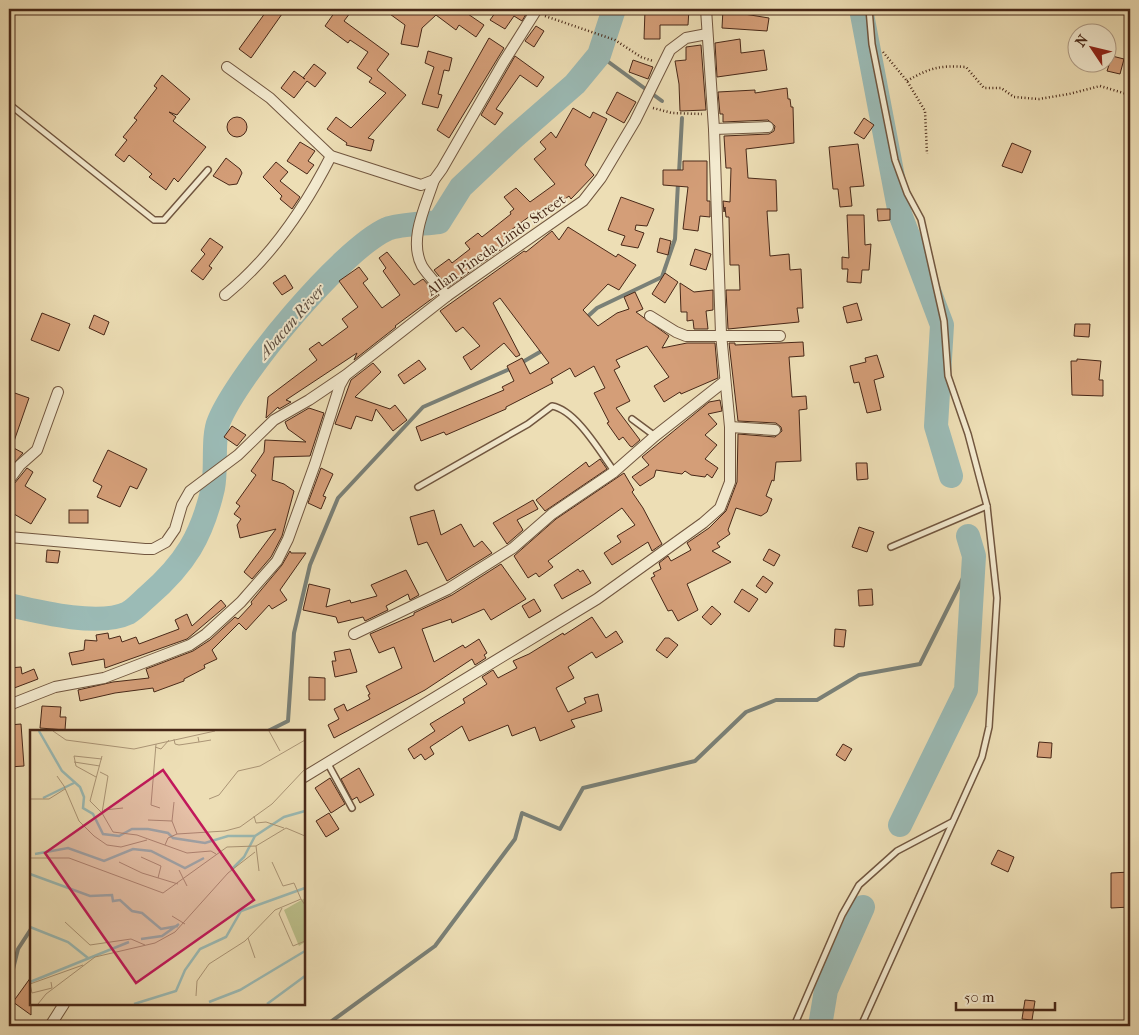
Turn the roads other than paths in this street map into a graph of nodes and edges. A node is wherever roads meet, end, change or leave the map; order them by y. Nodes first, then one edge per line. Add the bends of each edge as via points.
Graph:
1 (706, 9) edge
2 (869, 9) edge
3 (538, 12) edge
4 (707, 34) junction
5 (227, 67) dead end
6 (9, 104) edge
7 (768, 127) dead end
8 (714, 129) junction
9 (331, 156) junction
10 (208, 170) dead end
11 (434, 180) junction
12 (225, 295) dead end
13 (446, 296) junction
14 (650, 316) dead end
15 (721, 334) junction
16 (780, 336) dead end
17 (346, 375) junction
18 (725, 381) junction
19 (58, 392) dead end
20 (632, 419) dead end
21 (730, 427) junction
22 (775, 430) dead end
23 (655, 436) junction
24 (614, 472) junction
25 (9, 480) edge
26 (418, 487) dead end
27 (987, 506) junction
28 (9, 537) edge
29 (891, 547) dead end
30 (354, 634) dead end
31 (9, 704) edge
32 (327, 761) junction
33 (305, 775) edge
34 (352, 808) dead end
35 (952, 822) junction
36 (63, 1005) edge
37 (50, 1026) edge
38 (794, 1026) edge
39 (861, 1026) edge

1 - 4 street
2 - 27 lane via 872,44 895,160 921,218 944,321 948,376
3 - 11 street via 503,63
4 - 8 street
4 - 13 street, Allan Pineda Lindo Street via 686,38 676,44 661,64 642,106 601,178 583,201
5 - 9 street via 270,98
6 - 10 lane via 154,220 164,220
7 - 8 street
8 - 15 street
9 - 11 street via 421,185
9 - 12 street via 287,230 245,279
11 - 13 street via 418,233 420,260
13 - 17 street, Allan Pineda Lindo Street
14 - 15 street via 686,336
15 - 16 street
15 - 18 street
17 - 28 street, Allan Pineda Lindo Street via 274,420 230,461 196,486 184,498 171,536 154,549
17 - 31 street via 288,539 277,561 241,602 206,634 182,649 104,678 55,687
18 - 21 street
18 - 23 street
19 - 25 street via 37,450
20 - 23 lane
21 - 22 street
21 - 32 street via 730,482 720,508 703,523 597,599
23 - 24 street
24 - 26 lane via 573,417 560,407 552,406 528,424
24 - 30 street via 552,514 513,548 448,589
27 - 29 lane
27 - 35 lane via 997,598 989,727 982,757
32 - 33 street
32 - 34 lane
35 - 38 lane via 897,851 859,885 842,915
35 - 39 lane
36 - 37 street

